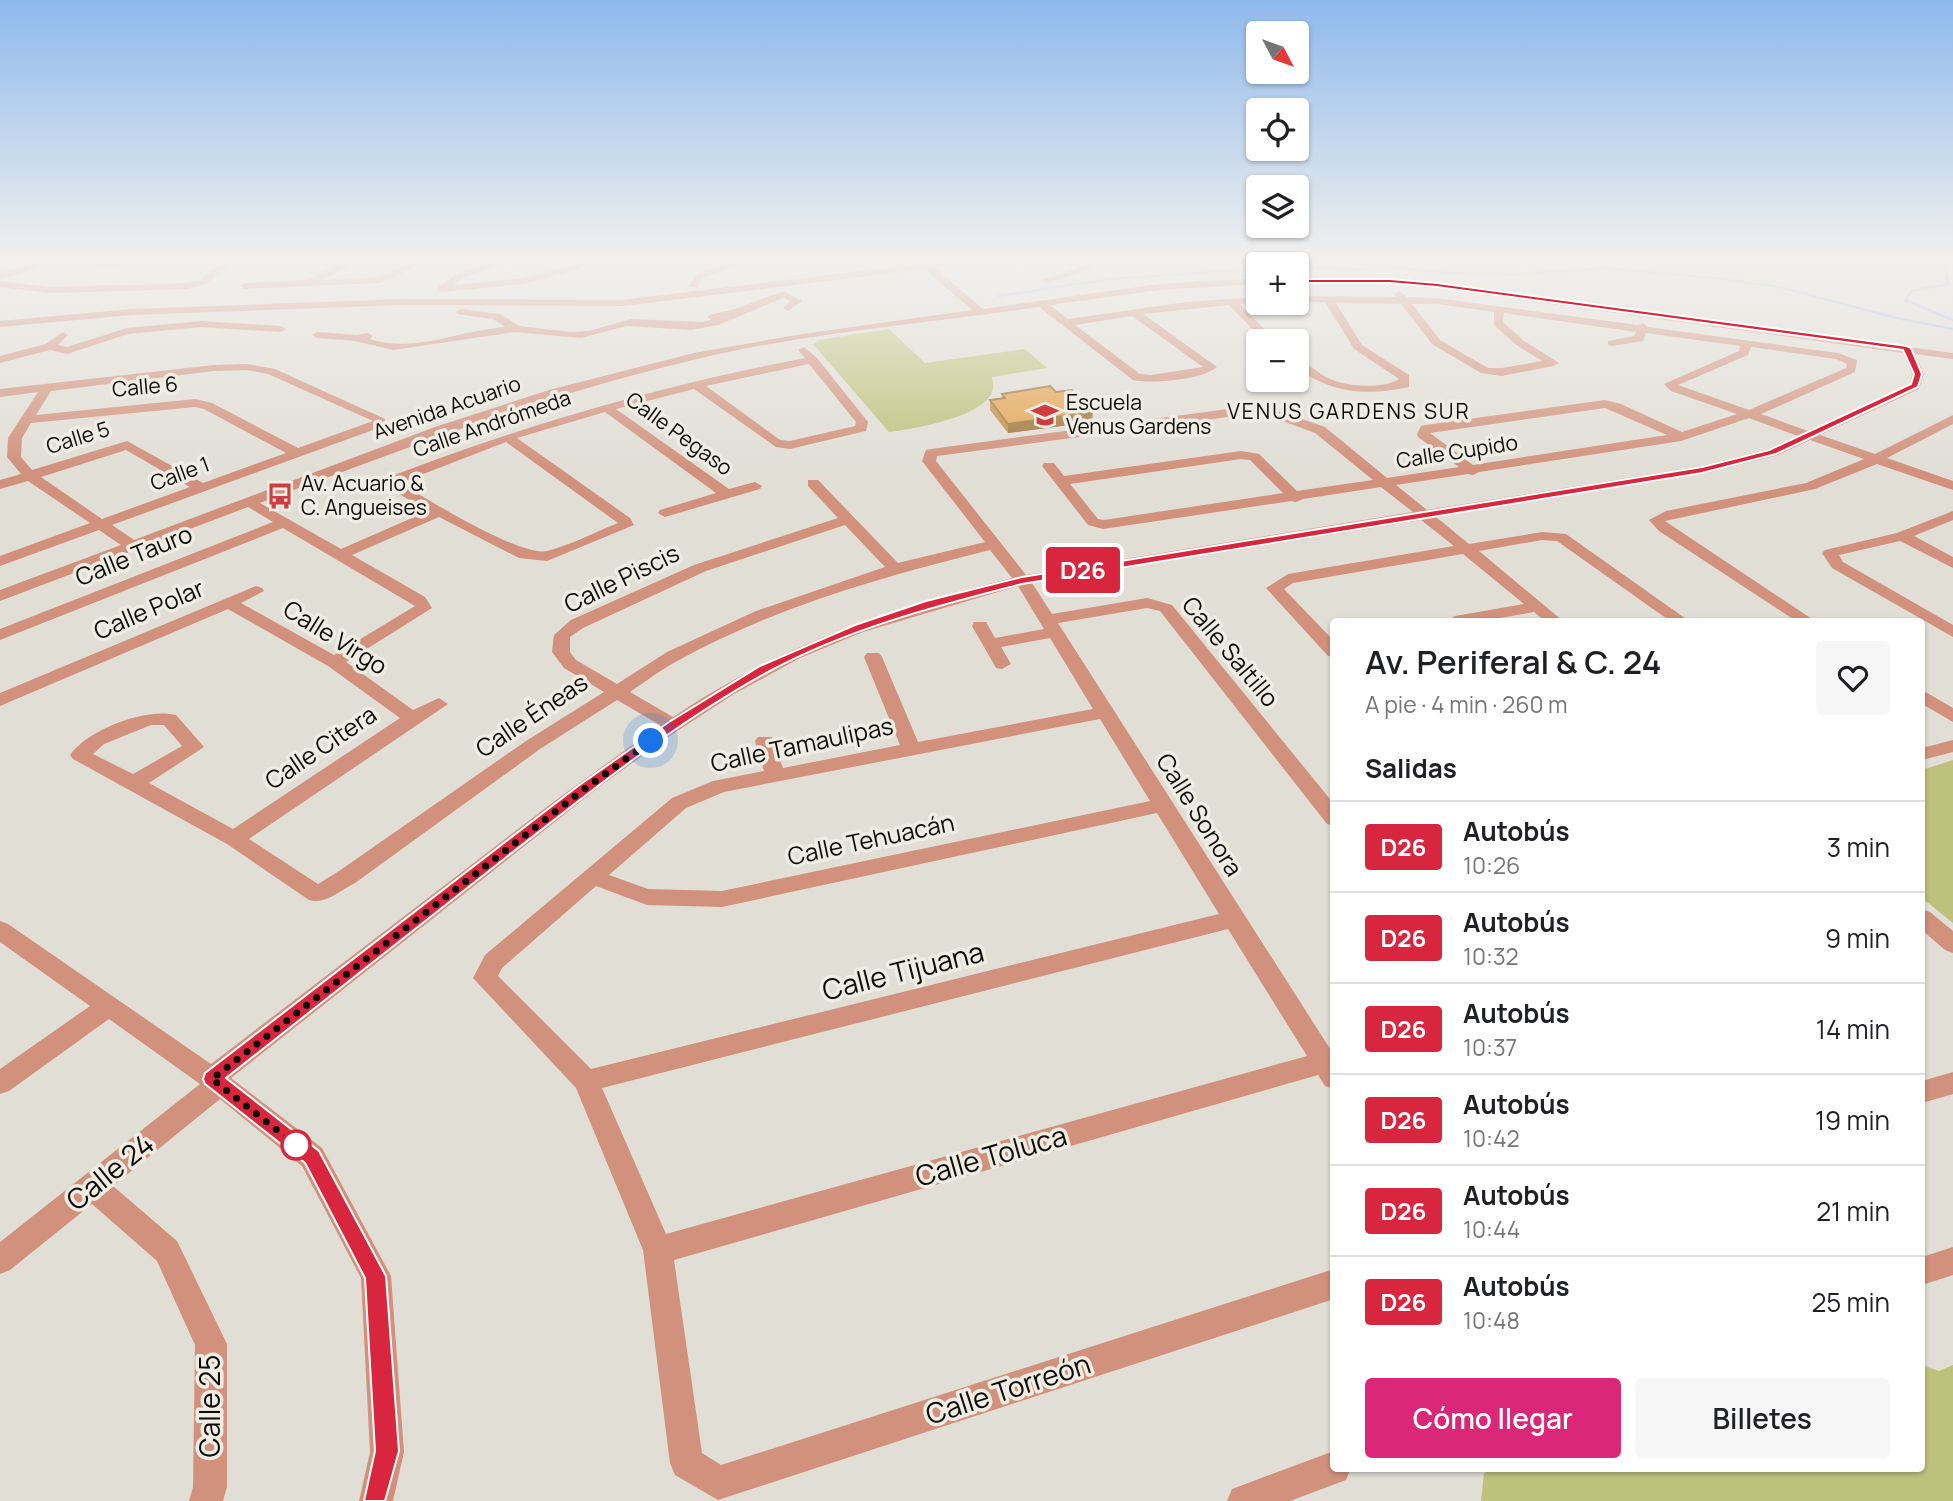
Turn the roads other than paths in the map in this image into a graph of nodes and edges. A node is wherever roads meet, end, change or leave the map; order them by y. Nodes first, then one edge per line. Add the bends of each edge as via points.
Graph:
1 (18, 331) edge
2 (127, 331) edge
3 (501, 331) edge
4 (545, 331) edge
5 (597, 331) edge
6 (845, 331) edge
7 (1076, 331) edge
8 (1160, 331) edge
9 (1348, 331) edge
10 (1427, 331) edge
11 (1507, 331) edge
12 (1642, 331) edge
13 (1658, 331) edge
14 (1779, 331) edge
15 (378, 333) dead end
16 (63, 335) dead end
17 (317, 335) dead end
18 (0, 336) edge
19 (357, 338) junction
20 (796, 338) junction
21 (1612, 343) dead end
22 (1746, 343) junction
23 (50, 346) junction
24 (1907, 348) junction
25 (1953, 356) edge
26 (0, 360) edge
27 (813, 360) junction
28 (1309, 372) edge
29 (695, 384) junction
30 (47, 387) junction
31 (0, 393) edge
32 (607, 408) junction
33 (1750, 414) junction
34 (1953, 419) edge
35 (25, 420) junction
36 (1811, 436) junction
37 (506, 437) junction
38 (1681, 437) junction
39 (299, 454) junction
40 (1876, 459) junction
41 (1049, 466) dead end
42 (1473, 471) junction
43 (29, 475) junction
44 (1061, 481) junction
45 (813, 482) dead end
46 (1386, 484) junction
47 (0, 485) edge
48 (755, 486) dead end
49 (1953, 486) edge
50 (202, 488) junction
51 (726, 494) junction
52 (1296, 498) junction
53 (249, 502) junction
54 (439, 512) junction
55 (664, 513) dead end
56 (1953, 514) edge
57 (1424, 515) junction
58 (847, 520) junction
59 (285, 522) junction
60 (100, 525) junction
61 (1902, 536) junction
62 (995, 544) junction
63 (132, 546) junction
64 (1466, 549) junction
65 (341, 554) junction
66 (0, 561) edge
67 (1953, 564) edge
68 (895, 569) junction
69 (1022, 580) junction
70 (256, 590) dead end
71 (0, 596) edge
72 (229, 603) junction
73 (1538, 607) junction
74 (1473, 618) edge
75 (1551, 618) edge
76 (1677, 618) edge
77 (1802, 618) edge
78 (980, 626) dead end
79 (1050, 626) junction
80 (1953, 632) edge
81 (0, 635) edge
82 (991, 644) junction
83 (1330, 648) edge
84 (873, 657) dead end
85 (334, 662) junction
86 (1002, 664) dead end
87 (617, 690) junction
88 (1925, 697) edge
89 (0, 700) edge
90 (439, 704) dead end
91 (1103, 713) junction
92 (1953, 716) edge
93 (412, 718) junction
94 (673, 725) junction
95 (765, 741) dead end
96 (1953, 746) edge
97 (911, 748) junction
98 (1925, 753) edge
99 (775, 774) junction
100 (134, 783) junction
101 (1162, 805) junction
102 (1330, 814) edge
103 (234, 839) junction
104 (593, 877) junction
105 (1234, 919) junction
106 (1925, 921) edge
107 (0, 930) edge
108 (1953, 944) edge
109 (110, 1006) junction
110 (1329, 1070) edge
111 (216, 1081) junction
112 (586, 1081) junction
113 (0, 1083) edge
114 (1953, 1083) edge
115 (1925, 1091) edge
116 (92, 1186) junction
117 (658, 1250) junction
118 (0, 1260) edge
119 (1953, 1261) edge
120 (1925, 1270) edge
121 (1330, 1285) edge
122 (1330, 1469) edge
123 (206, 1501) edge
124 (376, 1501) edge
125 (1244, 1501) edge

1 - 18 street
2 - 23 street via 67,351
3 - 19 street via 393,346 372,345
4 - 5 street
6 - 20 street, Avenida Acuario
7 - 8 street via 1137,377 1151,379 1211,367
9 - 28 street via 1358,347 1405,378 1405,384 1357,389 1320,381
10 - 11 street via 1436,342 1485,371 1553,363
12 - 21 street via 1639,339
13 - 22 street
14 - 24 street
15 - 19 street
16 - 23 street
17 - 19 street
20 - 27 street
20 - 53 street, Avenida Acuario via 694,356 554,393 440,430
22 - 33 street via 1744,353 1670,384
22 - 33 street, Calle Cupido via 1853,362 1851,370
23 - 26 street
24 - 25 street
24 - 36 street, Calle 24 via 1918,374 1915,386
27 - 29 street, Calle Andrómeda
27 - 29 street via 862,422 861,428 789,445 776,443
29 - 32 street, Calle Andrómeda
30 - 31 street
30 - 35 street
30 - 39 street, Calle 1 via 214,368 261,368 379,419 374,427
32 - 37 street, Calle Andrómeda
32 - 51 street, Calle Pegaso
33 - 36 street
33 - 38 street, Calle Cupido
34 - 40 street
35 - 39 street, Calle 6 via 195,402
35 - 43 street via 15,438 14,457
36 - 40 street
36 - 57 street, Calle 24 via 1773,452 1702,470
37 - 54 street, Calle Andrómeda via 389,482
37 - 54 street, Calle Andrómeda via 627,525 547,556 524,555
38 - 42 street, Calle Cupido
38 - 42 street via 1605,404 1426,429 1423,434
39 - 50 street, Calle 1
40 - 49 street
40 - 77 street via 1810,486 1656,520
41 - 44 street, Calle Cupido
42 - 46 street, Calle Cupido
43 - 47 street, Calle 5
43 - 50 street, Calle 5 via 127,446
43 - 60 street
44 - 52 street via 1241,455 1254,457
44 - 52 street, Calle Cupido via 1093,522 1103,525
45 - 58 street
46 - 52 street, Calle Cupido
46 - 57 street
46 - 62 street, Calle Sonora via 1313,427 1282,415 1254,412 931,453 929,461
48 - 51 street, Calle Pegaso
50 - 60 street, Calle 1
51 - 55 street, Calle Pegaso
53 - 59 street
53 - 63 street, Avenida Acuario
54 - 65 street
56 - 61 street
57 - 64 street
57 - 69 street, Calle 24
58 - 68 street
58 - 87 street, Calle Piscis via 700,568 562,635 561,652 570,664
59 - 65 street
59 - 81 street, Calle Tauro
60 - 63 street
60 - 66 street, Calle 1
61 - 67 street
61 - 80 street via 1830,553 1837,565
62 - 68 street, Calle Éneas
62 - 69 street, Calle Sonora
63 - 71 street, Avenida Acuario
64 - 73 street
64 - 76 street via 1562,537
64 - 83 street via 1288,579 1274,587
65 - 85 street via 419,600 424,608
68 - 87 street, Calle Éneas via 762,615 673,656
69 - 79 street, Calle Sonora
69 - 94 street, Calle 24 via 859,627 765,669
70 - 72 street, Calle Polar
72 - 85 street, Calle Virgo
72 - 89 street, Calle Polar
73 - 74 street
73 - 75 street
78 - 82 street
79 - 82 street, Calle Saltillo
79 - 91 street, Calle Sonora
79 - 102 street, Calle Saltillo via 1147,603 1166,608
82 - 86 street
84 - 97 street, Calle Tamaulipas
85 - 93 street, Calle Virgo
87 - 94 street, Calle Piscis
87 - 103 street, Calle Éneas via 317,894
88 - 92 street
90 - 93 street, Calle Citera
91 - 97 street, Calle Tamaulipas
91 - 101 street, Calle Sonora
93 - 103 street, Calle Citera
94 - 111 street, Calle 24 via 572,798
95 - 99 street
96 - 98 street
97 - 99 street, Calle Tamaulipas
99 - 104 street, Calle Tamaulipas via 720,786 679,803
100 - 100 street, Calle Éneas via 80,755 97,740 148,719 169,719 194,747
100 - 103 street, Calle Éneas
101 - 104 street, Calle Tehuacán via 722,899 647,897
101 - 105 street, Calle Sonora
104 - 112 street, Calle Tamaulipas via 494,962 485,978
105 - 110 street, Calle Sonora
105 - 112 street, Calle Tijuana
106 - 108 street
107 - 109 street
109 - 111 street
109 - 113 street
110 - 117 street, Calle Toluca
111 - 116 street, Calle 24
111 - 124 street via 312,1157 376,1276 387,1451
112 - 117 street
114 - 115 street
116 - 118 street, Calle 24
116 - 123 street, Calle 25 via 167,1251 211,1344 210,1487
117 - 121 street, Calle Torreón via 687,1463 718,1483
119 - 120 street
122 - 125 street

